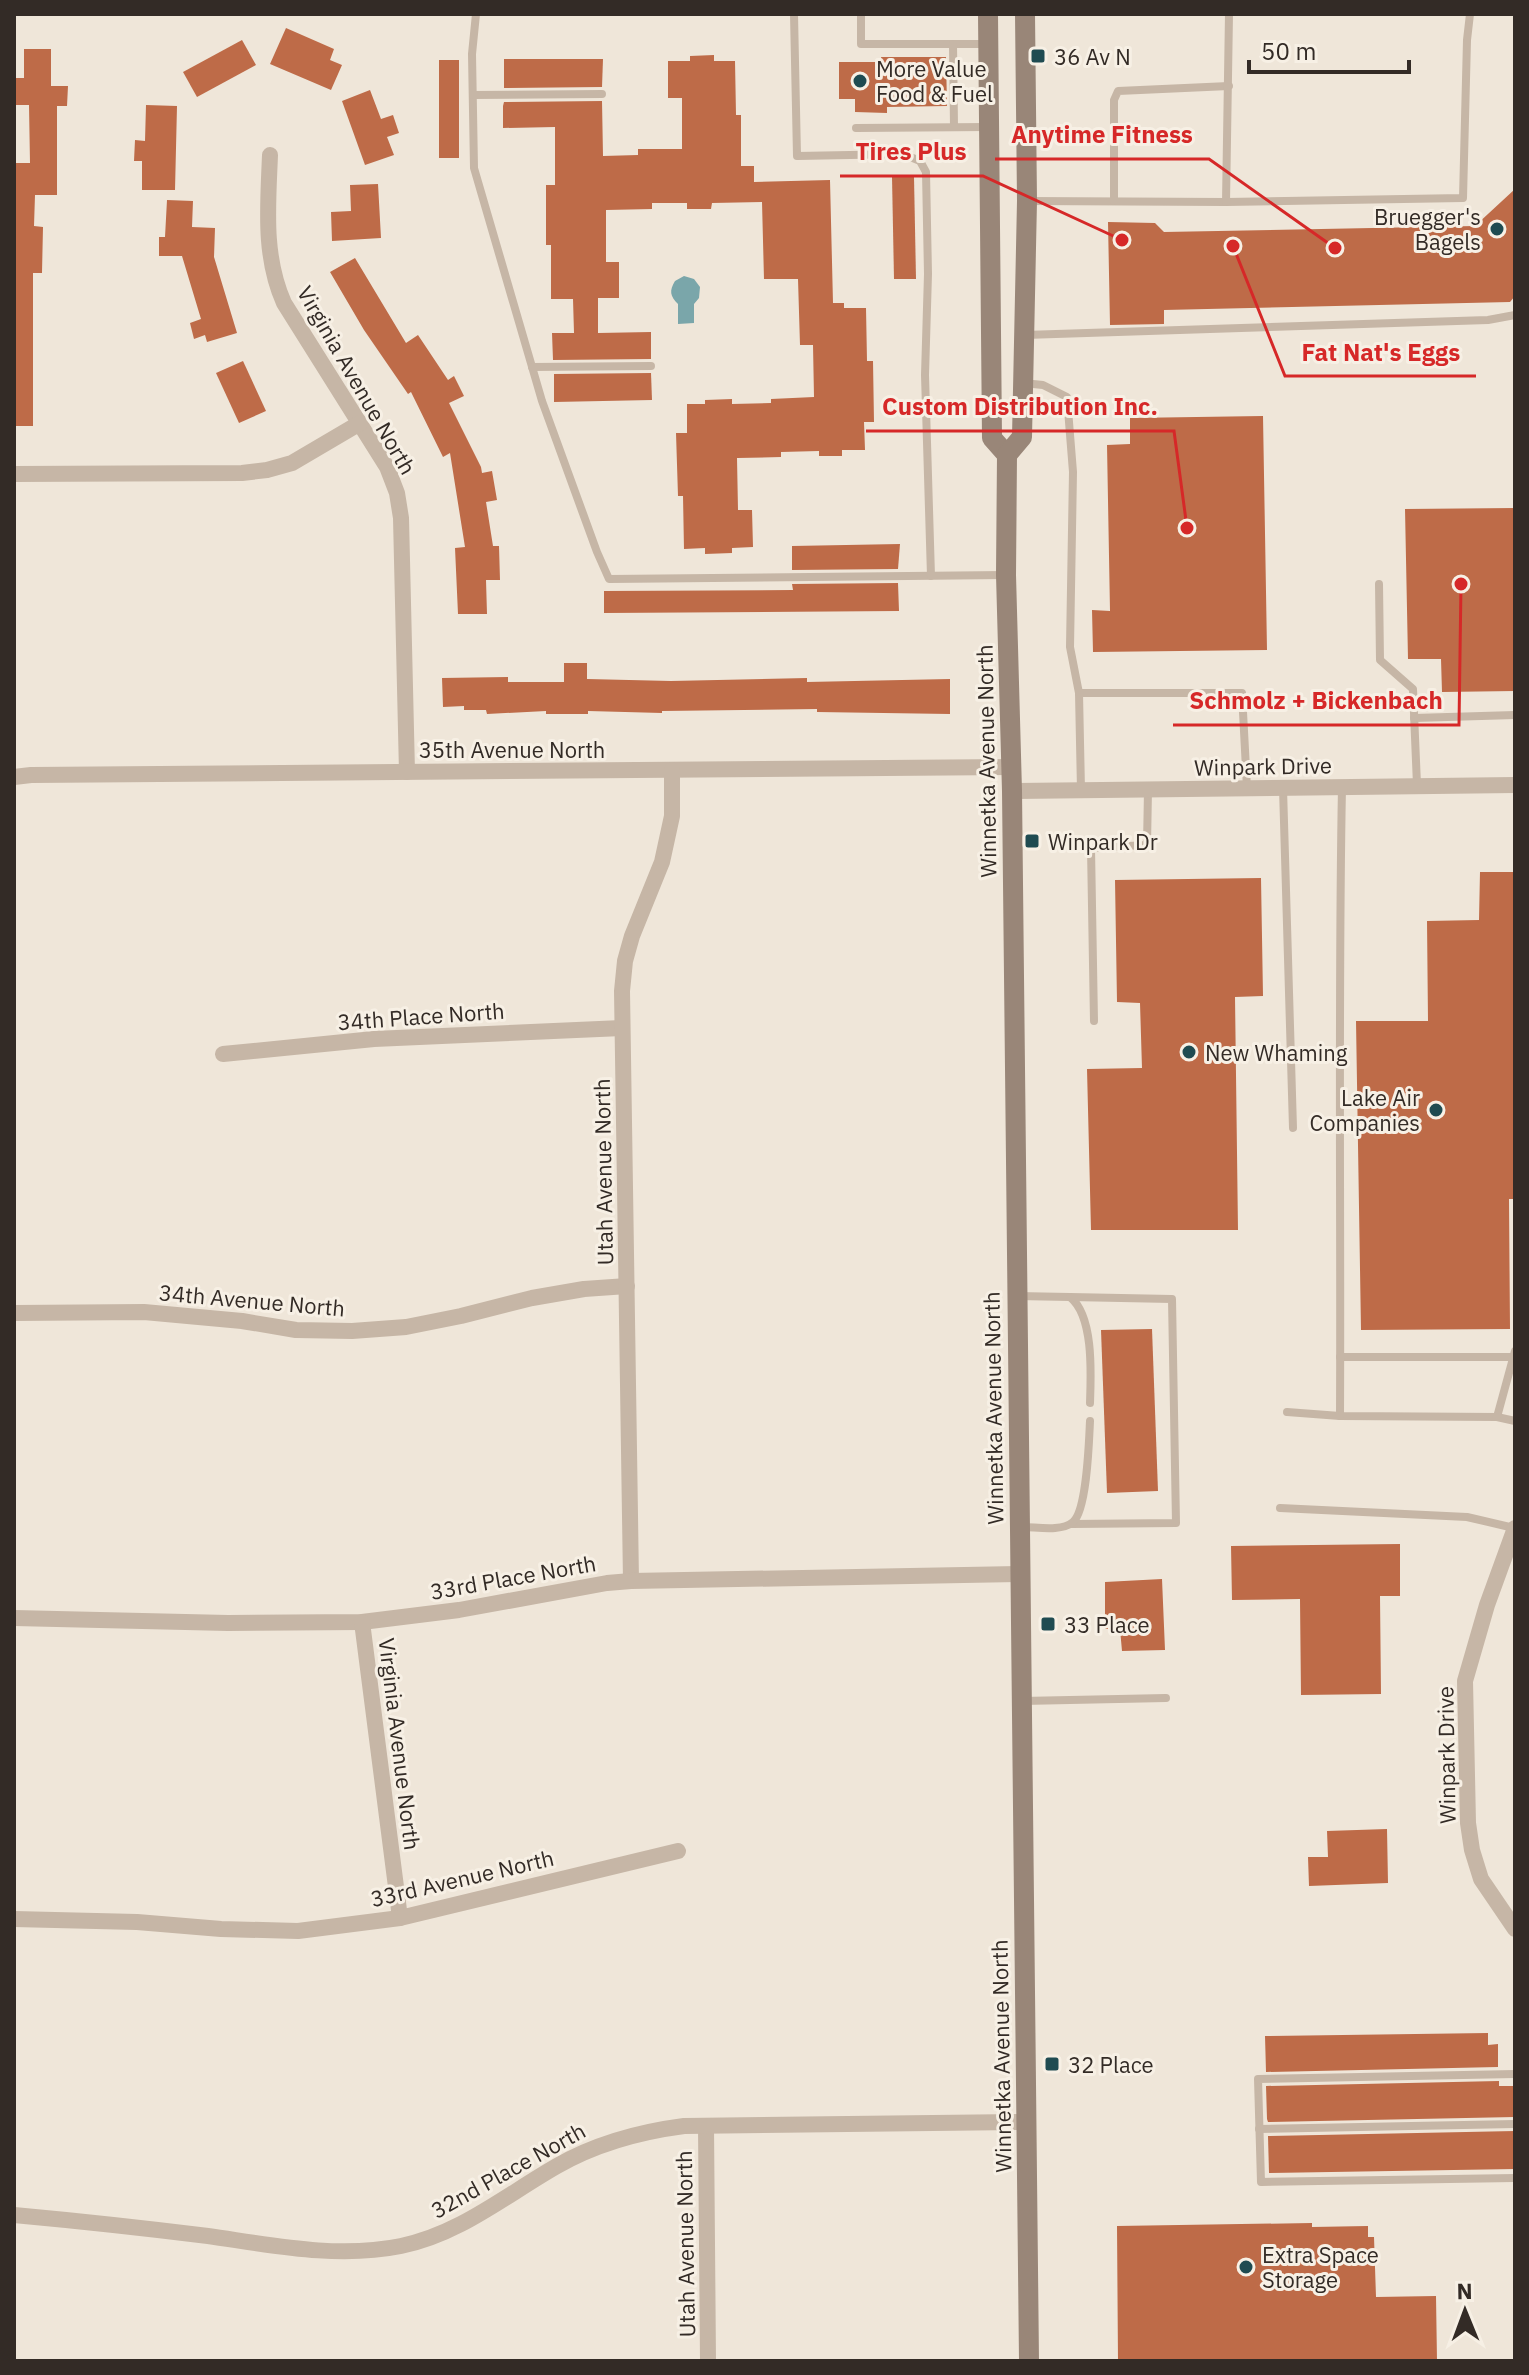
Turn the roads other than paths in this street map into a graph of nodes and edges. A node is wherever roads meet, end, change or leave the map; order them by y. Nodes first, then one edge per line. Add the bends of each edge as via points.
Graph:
1 (476, 14) edge
2 (794, 14) edge
3 (861, 14) edge
4 (988, 14) edge
5 (1025, 14) edge
6 (1229, 14) edge
7 (1470, 14) edge
8 (953, 44) junction
9 (987, 44) junction
10 (1229, 86) junction
11 (602, 94) dead end
12 (473, 95) junction
13 (954, 127) junction
14 (988, 127) junction
15 (856, 128) dead end
16 (270, 155) dead end
17 (1027, 201) junction
18 (1114, 201) junction
19 (1226, 202) junction
20 (1515, 315) edge
21 (1024, 335) junction
22 (651, 366) dead end
23 (532, 367) junction
24 (1023, 383) junction
25 (360, 423) junction
26 (1007, 455) junction
27 (14, 474) edge
28 (1006, 575) junction
29 (931, 576) junction
30 (1379, 584) dead end
31 (1079, 693) junction
32 (1515, 715) edge
33 (1414, 718) junction
34 (1010, 767) junction
35 (672, 770) junction
36 (407, 772) junction
37 (14, 777) edge
38 (1515, 785) edge
39 (1417, 786) junction
40 (1342, 787) junction
41 (1247, 788) junction
42 (1283, 788) junction
43 (1148, 789) junction
44 (1081, 790) junction
45 (1012, 791) junction
46 (1094, 1021) dead end
47 (622, 1028) junction
48 (223, 1054) dead end
49 (1293, 1128) dead end
50 (627, 1286) junction
51 (1016, 1296) junction
52 (1070, 1297) junction
53 (14, 1313) edge
54 (1514, 1354) edge
55 (1340, 1357) junction
56 (1090, 1403) dead end
57 (1287, 1412) dead end
58 (1340, 1416) junction
59 (1497, 1417) junction
60 (1090, 1421) dead end
61 (1515, 1421) edge
62 (1280, 1508) dead end
63 (1072, 1524) junction
64 (1019, 1527) junction
65 (1515, 1528) edge
66 (1511, 1550) edge
67 (1020, 1574) junction
68 (631, 1581) junction
69 (14, 1618) edge
70 (362, 1622) junction
71 (1166, 1698) dead end
72 (1021, 1701) junction
73 (678, 1851) dead end
74 (400, 1918) junction
75 (14, 1919) edge
76 (1515, 1929) edge
77 (1515, 2074) edge
78 (1026, 2122) junction
79 (1515, 2124) edge
80 (706, 2126) junction
81 (1259, 2129) junction
82 (1515, 2178) edge
83 (14, 2215) edge
84 (708, 2361) edge
85 (1029, 2361) edge

1 - 12 lane
2 - 29 lane via 797,156 903,154 920,161 926,172
3 - 8 lane via 861,44
4 - 9 main road, Winnetka Avenue North
5 - 17 main road, Winnetka Avenue North
6 - 10 lane
7 - 19 lane via 1463,198
8 - 9 lane
8 - 13 lane
9 - 14 main road, Winnetka Avenue North
10 - 18 lane via 1118,91
10 - 19 lane
11 - 12 lane
12 - 23 lane via 474,168
13 - 14 lane
13 - 15 lane
14 - 26 main road, Winnetka Avenue North via 992,438
16 - 25 street, Virginia Avenue North via 268,219 276,284
17 - 18 lane
17 - 21 main road, Winnetka Avenue North
18 - 19 lane
20 - 21 lane
21 - 24 main road, Winnetka Avenue North
22 - 23 lane
23 - 29 lane via 609,579
24 - 26 main road, Winnetka Avenue North via 1022,437
24 - 31 lane via 1043,385 1067,397 1073,472 1070,647
25 - 27 street via 292,463 267,470
25 - 36 street, Virginia Avenue North via 387,467 401,518
26 - 28 main road, Winnetka Avenue North
28 - 29 lane
28 - 34 main road, Winnetka Avenue North
30 - 33 lane via 1380,660 1413,689
31 - 41 lane via 1242,693
31 - 44 lane
32 - 33 lane
33 - 39 lane
34 - 35 street, 35th Avenue North
34 - 45 main road, Winnetka Avenue North
35 - 36 street, 35th Avenue North
35 - 47 street, Utah Avenue North via 672,816 662,862 625,961
36 - 37 street, 35th Avenue North
38 - 39 street, Winpark Drive
39 - 40 street, Winpark Drive
40 - 42 street, Winpark Drive
40 - 55 lane
41 - 42 street, Winpark Drive
41 - 43 street, Winpark Drive
42 - 49 lane
43 - 44 street, Winpark Drive
43 - 46 lane via 1147,845 1091,848
44 - 45 street, Winpark Drive
45 - 51 main road, Winnetka Avenue North
47 - 48 street, 34th Place North via 374,1039
47 - 50 street, Utah Avenue North
50 - 53 street, 34th Avenue North via 532,1298 406,1327 352,1331 296,1330 144,1312
50 - 68 street, Utah Avenue North
51 - 52 lane
51 - 64 main road, Winnetka Avenue North
52 - 56 lane via 1082,1312
52 - 63 lane via 1172,1299 1176,1523
54 - 55 lane
54 - 59 lane
55 - 58 lane
57 - 58 lane
58 - 59 lane
59 - 61 lane
60 - 63 lane via 1086,1481
62 - 65 lane via 1467,1517
63 - 64 lane
64 - 67 main road, Winnetka Avenue North
65 - 66 street, Winpark Drive
66 - 76 street, Winpark Drive via 1465,1681 1472,1850 1481,1879
67 - 68 street, 33rd Place North
67 - 72 main road, Winnetka Avenue North
68 - 70 street, 33rd Place North
69 - 70 street, 33rd Place North
70 - 74 street, Virginia Avenue North
71 - 72 lane
72 - 78 main road, Winnetka Avenue North
73 - 74 street, 33rd Avenue North
74 - 75 street, 33rd Avenue North via 298,1931
77 - 81 lane via 1258,2079
78 - 80 street, 32nd Place North
78 - 85 main road, Winnetka Avenue North
79 - 81 lane
80 - 83 street, 32nd Place North via 648,2130 602,2143 497,2205 403,2246 308,2250
80 - 84 street, Utah Avenue North
81 - 82 lane via 1261,2182

